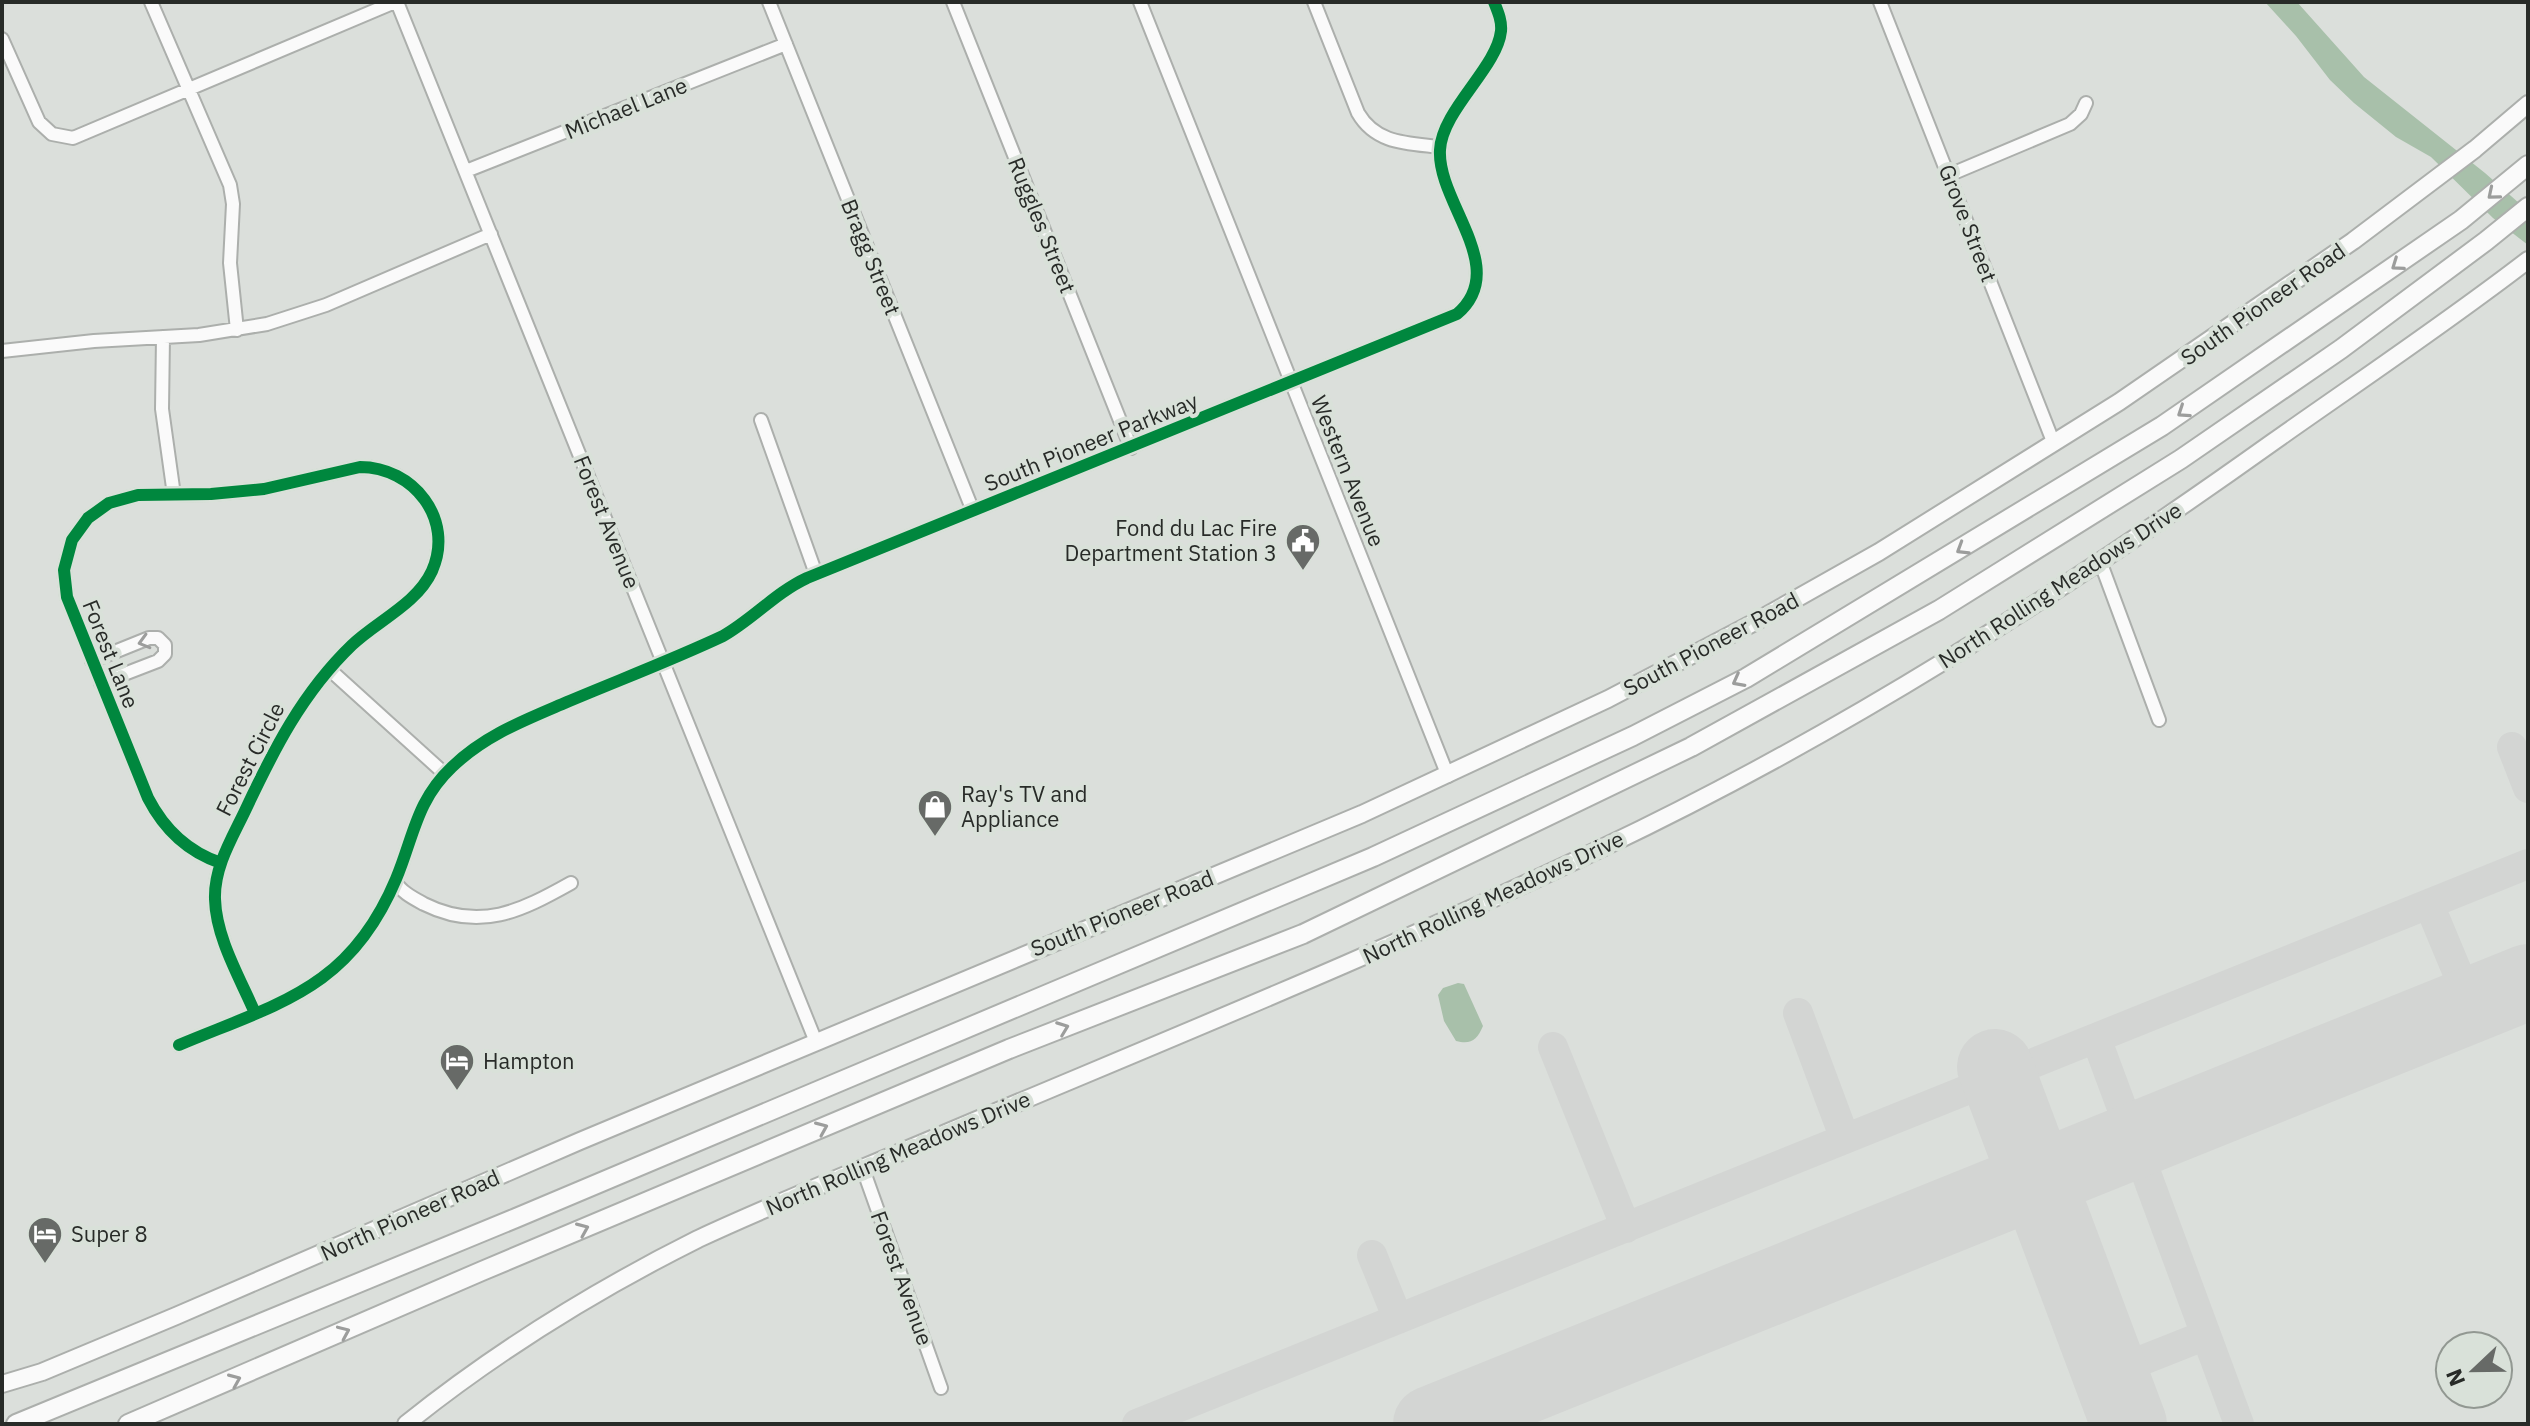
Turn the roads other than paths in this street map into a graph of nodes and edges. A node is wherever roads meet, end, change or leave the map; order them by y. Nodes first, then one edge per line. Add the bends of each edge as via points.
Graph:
1 (151, 2) edge
2 (396, 2) edge
3 (769, 2) edge
4 (953, 2) edge
5 (1140, 2) edge
6 (1314, 2) edge
7 (1494, 2) edge
8 (1880, 2) edge
9 (2, 39) edge
10 (786, 44) junction
11 (190, 89) junction
12 (2086, 103) dead end
13 (2528, 104) edge
14 (1440, 147) junction
15 (2526, 167) edge
16 (466, 171) junction
17 (1949, 175) junction
18 (2528, 207) edge
19 (491, 234) junction
20 (2526, 262) edge
21 (237, 330) junction
22 (163, 337) junction
23 (2, 351) edge
24 (1291, 383) junction
25 (761, 420) dead end
26 (2054, 444) junction
27 (1131, 448) junction
28 (174, 495) junction
29 (973, 511) junction
30 (2100, 561) junction
31 (816, 574) junction
32 (92, 661) junction
33 (663, 661) junction
34 (329, 669) junction
35 (101, 683) junction
36 (2159, 720) dead end
37 (445, 774) junction
38 (1448, 776) junction
39 (221, 863) junction
40 (395, 881) junction
41 (571, 883) dead end
42 (255, 1013) junction
43 (816, 1042) junction
44 (179, 1045) dead end
45 (863, 1169) junction
46 (2, 1384) edge
47 (941, 1388) dead end
48 (197, 1396) junction
49 (16, 1423) edge
50 (128, 1424) edge
51 (137, 1424) edge
52 (406, 1424) edge

1 - 11 street
2 - 11 street
2 - 16 street, Forest Avenue
3 - 10 street, Bragg Street
4 - 27 street, Ruggles Street
5 - 24 street, Western Avenue
6 - 14 street via 1363,122 1389,140
7 - 14 street via 1501,25 1498,42 1446,127
8 - 17 street, Grove Street
9 - 11 street via 37,120 57,136 80,136
10 - 16 street, Michael Lane
10 - 29 street, Bragg Street
11 - 21 street via 232,190 230,263
12 - 17 street via 2070,124
13 - 26 main road, South Pioneer Road via 2261,307
14 - 24 street, South Pioneer Parkway via 1441,166 1476,262 1470,301 1450,319
15 -> 49 highway via 2461,220 2162,426 1746,678 1633,736 1373,857
16 - 19 street, Forest Avenue
17 - 26 street, Grove Street
48 -> 18 highway via 1009,1049 1303,934 1597,795 1760,711 1966,594 2181,459 2341,349
19 - 21 street via 326,305
19 - 33 street, Forest Avenue
20 - 30 main road, North Rolling Meadows Drive
21 - 22 street
22 - 23 street
22 - 28 street via 162,409
24 - 27 street, South Pioneer Parkway
24 - 38 street, Western Avenue
25 - 31 street
26 - 38 main road, South Pioneer Road via 1755,622
27 - 29 street, South Pioneer Parkway
28 - 32 street, Forest Lane via 133,496 109,503 88,518 72,540 65,586
28 - 34 street, Forest Circle via 264,489 360,467 394,473 421,494 438,532 431,574
29 - 31 street, South Pioneer Parkway
30 - 36 street
30 - 45 main road, North Rolling Meadows Drive via 1826,730 1604,848 1384,948
31 - 33 street, South Pioneer Parkway via 778,594 727,633
32 - 35 street, Forest Lane
35 -> 32 street via 158,661 165,645 149,638
33 - 37 street, South Pioneer Parkway via 504,729
33 - 43 street, Forest Avenue
34 - 37 street
34 - 39 street, Forest Circle via 283,733
35 - 39 street, Forest Lane via 159,818 183,843
37 - 40 street, South Pioneer Parkway via 418,813
38 - 43 main road, South Pioneer Road
39 - 42 street, Forest Circle via 215,891 219,923
40 - 41 street via 433,908 474,917 515,911
40 - 42 street, South Pioneer Parkway via 371,927 339,966 309,989
42 - 44 street, South Pioneer Parkway
43 - 46 main road, North Pioneer Road via 176,1316
45 - 47 street, Forest Avenue
45 - 52 main road, North Rolling Meadows Drive via 726,1225 634,1271 520,1340
48 - 50 highway
48 - 51 highway

